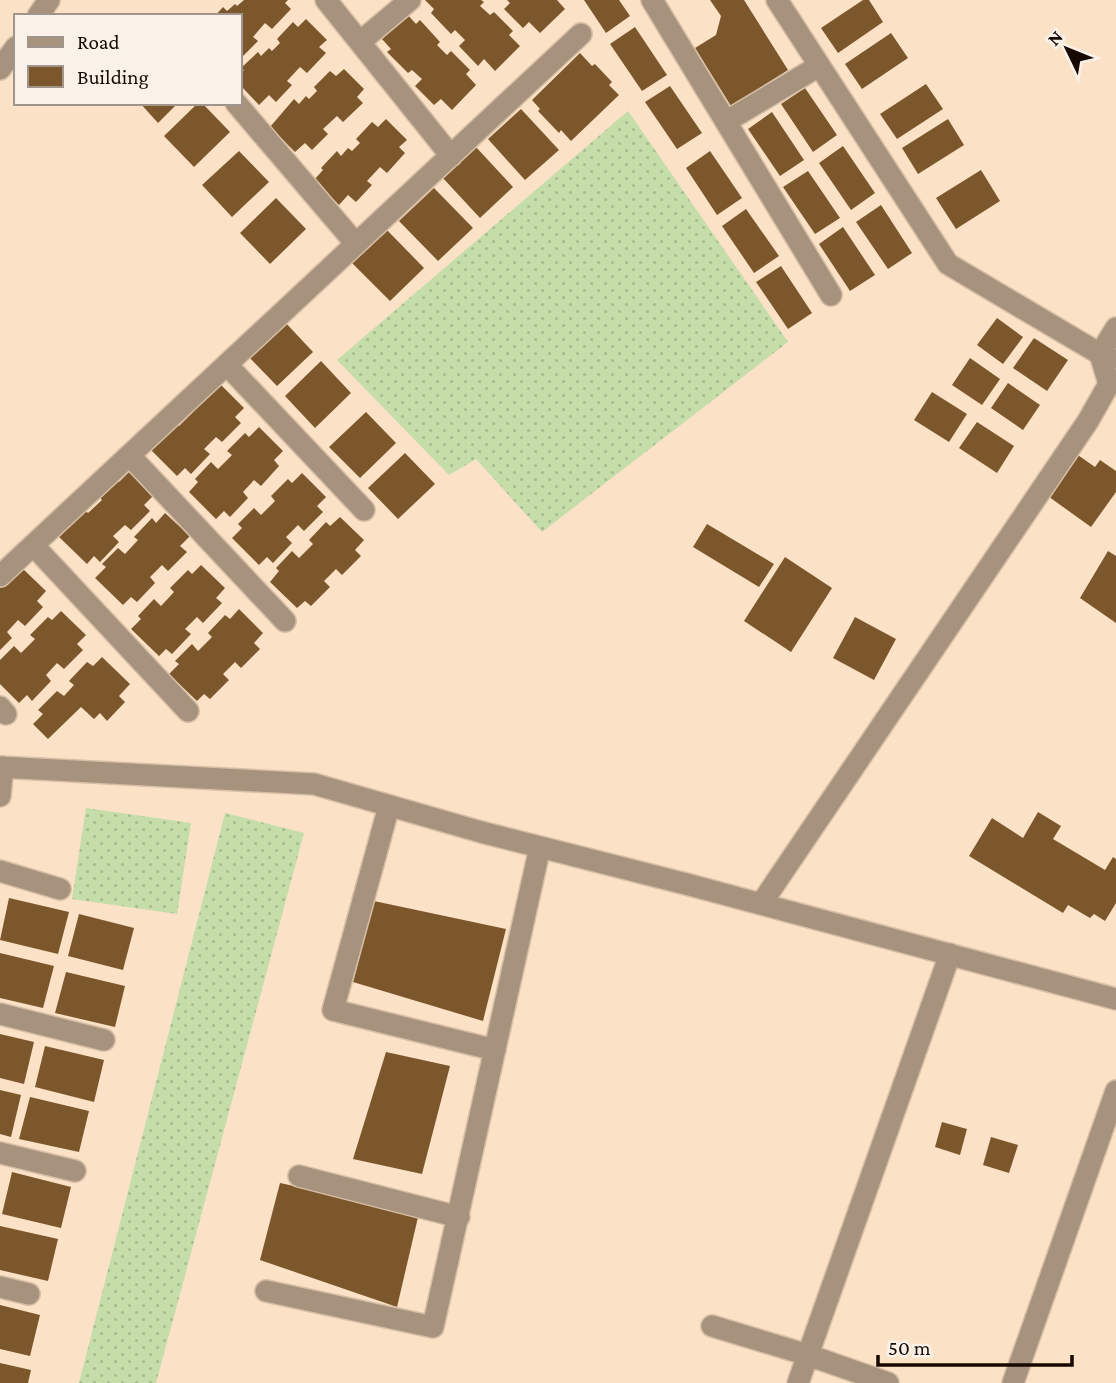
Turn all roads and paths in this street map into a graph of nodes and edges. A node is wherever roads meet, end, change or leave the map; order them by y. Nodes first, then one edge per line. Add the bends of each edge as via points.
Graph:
1 (326, 0) edge
2 (410, 0) edge
3 (777, 0) edge
4 (658, 2) edge
5 (581, 34) dead end
6 (360, 42) junction
7 (14, 50) edge
8 (820, 66) junction
9 (0, 69) edge
10 (238, 105) edge
11 (727, 121) junction
12 (451, 156) junction
13 (356, 244) junction
14 (831, 295) dead end
15 (1116, 328) edge
16 (1108, 358) edge
17 (227, 365) junction
18 (130, 456) junction
19 (364, 510) dead end
20 (33, 545) junction
21 (0, 576) edge
22 (285, 621) dead end
23 (188, 711) dead end
24 (1, 767) edge
25 (0, 796) edge
26 (389, 806) junction
27 (540, 847) junction
28 (0, 871) edge
29 (60, 889) dead end
30 (761, 904) junction
31 (950, 954) junction
32 (1116, 999) edge
33 (0, 1014) edge
34 (104, 1040) dead end
35 (495, 1050) junction
36 (1116, 1091) edge
37 (0, 1153) edge
38 (75, 1171) dead end
39 (299, 1175) dead end
40 (459, 1217) junction
41 (0, 1287) edge
42 (266, 1291) dead end
43 (29, 1294) dead end
44 (712, 1326) dead end
45 (808, 1355) junction
46 (798, 1383) edge
47 (888, 1383) edge
48 (1013, 1383) edge

1 - 6 street
2 - 6 street
3 - 8 street
4 - 11 street
5 - 12 street
6 - 12 street
7 - 9 street
8 - 11 street
8 - 16 street via 948,264
10 - 13 street
11 - 14 street
12 - 13 street
13 - 17 street
15 - 16 street
16 - 30 street via 1109,384 1088,421
17 - 18 street
17 - 19 street
18 - 20 street
18 - 22 street
20 - 21 street
20 - 23 street
24 - 25 street
24 - 26 street via 314,784
26 - 27 street
26 - 35 street via 332,1010
27 - 30 street
27 - 35 street
28 - 29 street
30 - 31 street
31 - 32 street
31 - 45 street
33 - 34 street
35 - 40 street
36 - 48 street
37 - 38 street
39 - 40 street
40 - 42 street via 433,1327
41 - 43 street
44 - 45 street
45 - 46 street
45 - 47 street

